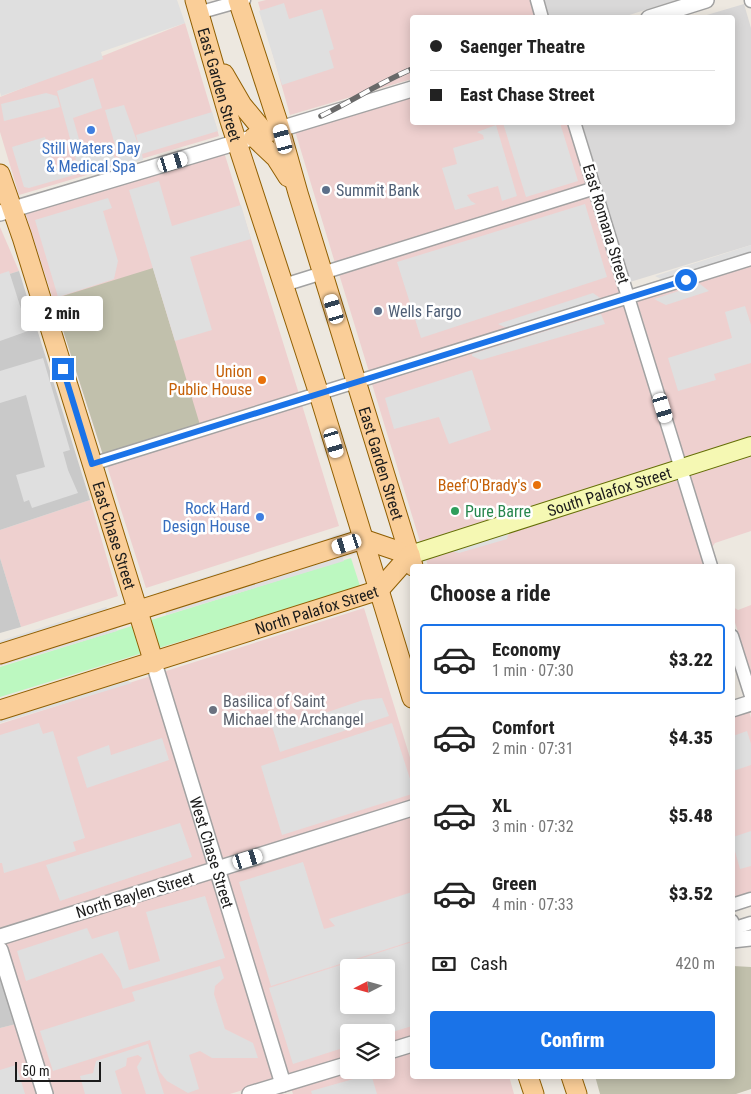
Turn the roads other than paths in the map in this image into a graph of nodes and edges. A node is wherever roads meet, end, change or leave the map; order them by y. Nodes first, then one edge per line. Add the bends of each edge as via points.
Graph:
1 (537, 0) edge
2 (706, 0) edge
3 (241, 1) edge
4 (197, 6) edge
5 (541, 15) edge
6 (658, 15) edge
7 (208, 45) junction
8 (410, 90) edge
9 (575, 125) edge
10 (259, 135) junction
11 (0, 174) edge
12 (595, 188) junction
13 (298, 193) junction
14 (6, 211) edge
15 (751, 259) edge
16 (322, 273) junction
17 (284, 285) junction
18 (629, 298) junction
19 (356, 382) junction
20 (319, 394) junction
21 (751, 446) edge
22 (92, 464) junction
23 (681, 468) junction
24 (363, 539) junction
25 (411, 561) edge
26 (710, 564) edge
27 (379, 590) junction
28 (138, 610) junction
29 (735, 645) edge
30 (0, 654) edge
31 (154, 662) junction
32 (410, 691) edge
33 (751, 696) edge
34 (751, 703) edge
35 (735, 708) edge
36 (0, 710) edge
37 (410, 809) edge
38 (217, 869) junction
39 (751, 900) edge
40 (735, 904) edge
41 (751, 923) edge
42 (735, 931) edge
43 (735, 932) edge
44 (0, 937) edge
45 (751, 938) edge
46 (0, 950) edge
47 (410, 1045) edge
48 (395, 1049) edge
49 (340, 1068) edge
50 (529, 1079) edge
51 (572, 1079) edge
52 (285, 1089) edge
53 (45, 1094) edge
54 (250, 1094) edge
55 (534, 1094) edge
56 (576, 1094) edge

1 - 5 street
2 - 6 street
3 - 4 street
3 - 10 main road, East Garden Street
4 - 7 main road, East Garden Street
7 - 10 main road
7 - 10 main road, East Garden Street
8 - 10 street
9 - 12 street, East Romana Street
10 - 13 main road, East Garden Street
10 - 13 main road
10 - 14 street
10 - 17 main road, East Garden Street
11 - 14 main road, East Chase Street
12 - 16 street
12 - 18 street, East Romana Street
13 - 16 main road, East Garden Street
14 - 22 main road, East Chase Street
15 - 18 street
16 - 17 street
16 - 19 main road, East Garden Street
17 - 20 main road, East Garden Street
18 - 19 street
18 - 23 street, East Romana Street
19 - 20 street
19 - 25 main road, East Garden Street
20 - 22 street
20 - 24 main road, East Garden Street
21 - 23 main road, South Palafox Street
22 - 28 main road, East Chase Street
23 - 25 main road, South Palafox Street
23 - 26 street, East Romana Street
24 - 25 main road
24 - 27 main road, East Garden Street
24 - 28 main road
25 - 27 main road, North Palafox Street
27 - 31 main road, North Palafox Street
27 - 32 main road, East Garden Street
28 - 30 main road
28 - 31 main road, West Chase Street
29 - 33 street
31 - 36 main road, North Palafox Street
31 - 38 street, West Chase Street
34 - 35 street
37 - 38 street, North Baylen Street
38 - 44 street, North Baylen Street
38 - 52 street, West Chase Street
39 - 40 street
41 - 42 street
43 - 45 street
46 - 53 street
47 - 48 street
49 - 52 street
50 - 55 main road
51 - 56 main road
52 - 54 street

